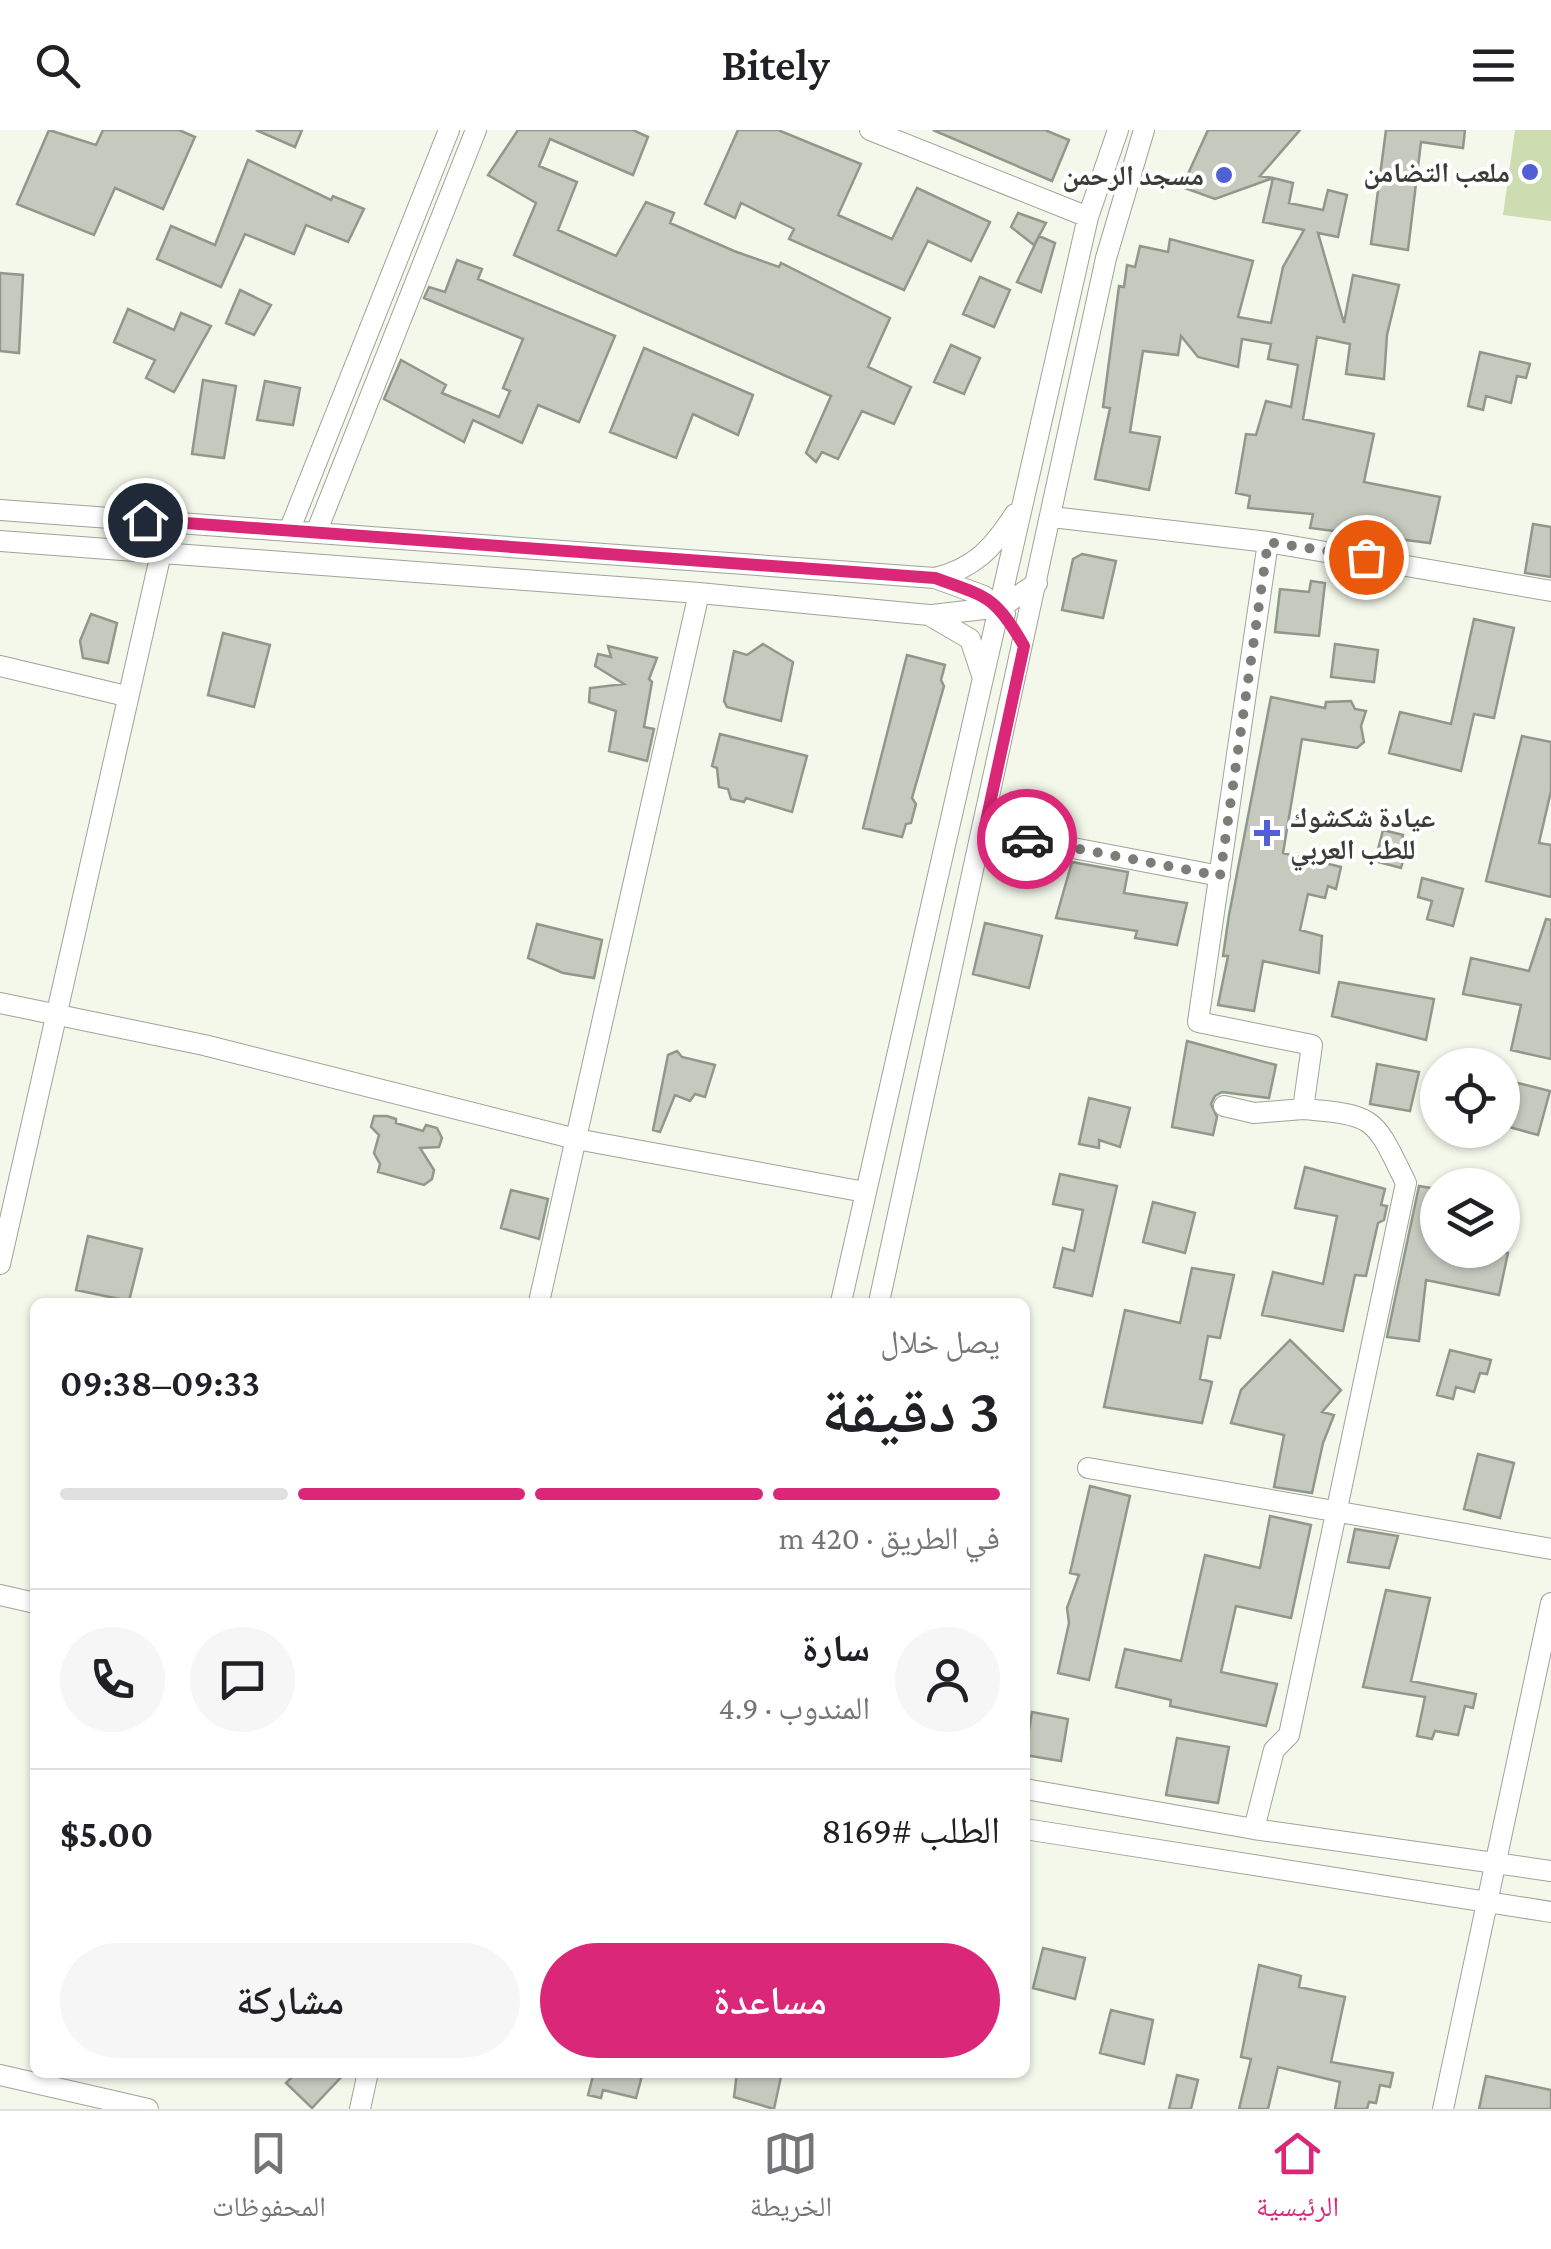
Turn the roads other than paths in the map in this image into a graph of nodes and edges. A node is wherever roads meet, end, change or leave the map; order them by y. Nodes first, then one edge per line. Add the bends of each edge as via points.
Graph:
1 (448, 130) edge
2 (476, 130) edge
3 (870, 130) edge
4 (1118, 130) edge
5 (1144, 130) edge
6 (1088, 217) junction
7 (1024, 500) junction
8 (0, 510) edge
9 (1052, 518) junction
10 (289, 532) junction
11 (316, 533) junction
12 (0, 542) edge
13 (1268, 542) junction
14 (161, 553) junction
15 (637, 556) junction
16 (935, 578) junction
17 (1037, 583) junction
18 (634, 588) junction
19 (1551, 592) edge
20 (699, 593) junction
21 (1001, 607) junction
22 (928, 616) junction
23 (1024, 646) junction
24 (0, 666) edge
25 (985, 685) junction
26 (126, 696) junction
27 (984, 831) junction
28 (1220, 876) junction
29 (913, 988) junction
30 (948, 994) junction
31 (0, 1003) edge
32 (55, 1015) junction
33 (1224, 1106) dead end
34 (1303, 1109) junction
35 (576, 1139) junction
36 (865, 1192) junction
37 (0, 1264) edge
38 (540, 1298) edge
39 (842, 1298) edge
40 (881, 1298) edge
41 (1088, 1468) dead end
42 (1338, 1513) junction
43 (1551, 1550) edge
44 (0, 1595) edge
45 (30, 1602) edge
46 (1551, 1603) edge
47 (1030, 1791) edge
48 (1254, 1828) junction
49 (1030, 1830) edge
50 (1495, 1864) junction
51 (1551, 1871) edge
52 (1486, 1903) junction
53 (1551, 1912) edge
54 (0, 2075) edge
55 (367, 2078) edge
56 (148, 2109) edge
57 (360, 2109) edge
58 (1443, 2109) edge

1 - 10 street
2 - 11 street
3 - 6 street
4 - 6 street
5 - 9 street via 1106,258
6 - 7 street
7 - 16 street via 985,556
7 - 21 street
8 - 10 street
9 - 13 street
9 - 17 street
10 - 11 street
11 - 15 street
12 - 14 street
13 - 19 street
13 - 28 street
14 - 18 street
14 - 26 street
15 - 16 street
15 - 18 street
16 - 21 street
17 - 21 street
17 - 23 street
18 - 20 street
20 - 22 street
20 - 35 street
21 - 22 street
21 - 23 street
21 - 25 street
22 - 25 street via 970,639
23 - 27 street
24 - 26 street
25 - 29 street
26 - 32 street
27 - 28 street
27 - 30 street
28 - 34 street via 1198,1022 1312,1045
29 - 30 street
29 - 36 street
30 - 40 street
31 - 32 street
32 - 35 street via 204,1044
32 - 37 street
33 - 34 street via 1254,1113
34 - 42 street via 1368,1119 1406,1183
35 - 36 street
35 - 38 street
36 - 39 street
41 - 42 street
42 - 43 street
42 - 48 street via 1288,1735 1274,1750
44 - 45 street
46 - 50 street
47 - 48 street
48 - 50 street
49 - 52 street
50 - 51 street
50 - 52 street
52 - 53 street
52 - 58 street
54 - 56 street
55 - 57 street

